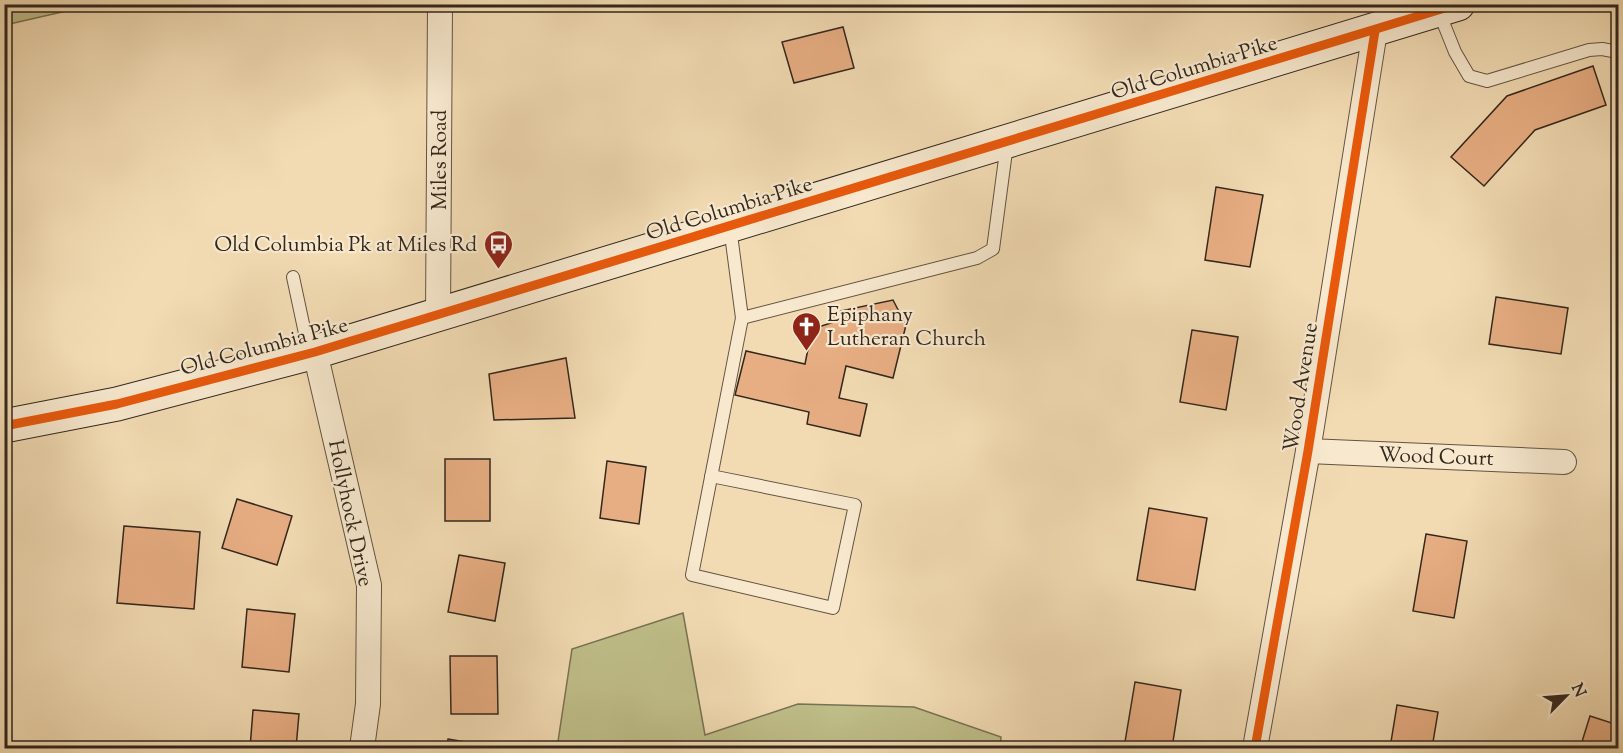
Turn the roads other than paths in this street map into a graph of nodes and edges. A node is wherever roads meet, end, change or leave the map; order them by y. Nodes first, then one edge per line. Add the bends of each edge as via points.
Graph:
1 (440, 4) edge
2 (1448, 8) edge
3 (1375, 31) junction
4 (1618, 52) edge
5 (1007, 142) junction
6 (730, 227) junction
7 (293, 277) dead end
8 (438, 316) junction
9 (741, 318) junction
10 (312, 353) junction
11 (4, 426) edge
12 (1308, 451) junction
13 (1564, 462) dead end
14 (711, 476) junction
15 (362, 748) edge
16 (1255, 748) edge

1 - 8 street, Miles Road
2 - 3 main road, Old Columbia Pike
2 - 4 lane via 1455,52 1469,76 1488,81 1589,50
3 - 5 main road, Old Columbia Pike
3 - 12 street, Wood Avenue
5 - 6 main road, Old Columbia Pike
5 - 9 lane via 993,249 977,258
6 - 8 main road, Old Columbia Pike
6 - 9 lane
7 - 10 lane
8 - 10 main road, Old Columbia Pike
9 - 14 lane
10 - 11 main road, Old Columbia Pike via 117,404
10 - 15 street, Hollyhock Drive via 369,585 368,704
12 - 13 street, Wood Court
12 - 16 street, Wood Avenue
14 - 14 lane via 692,575 833,608 855,505

